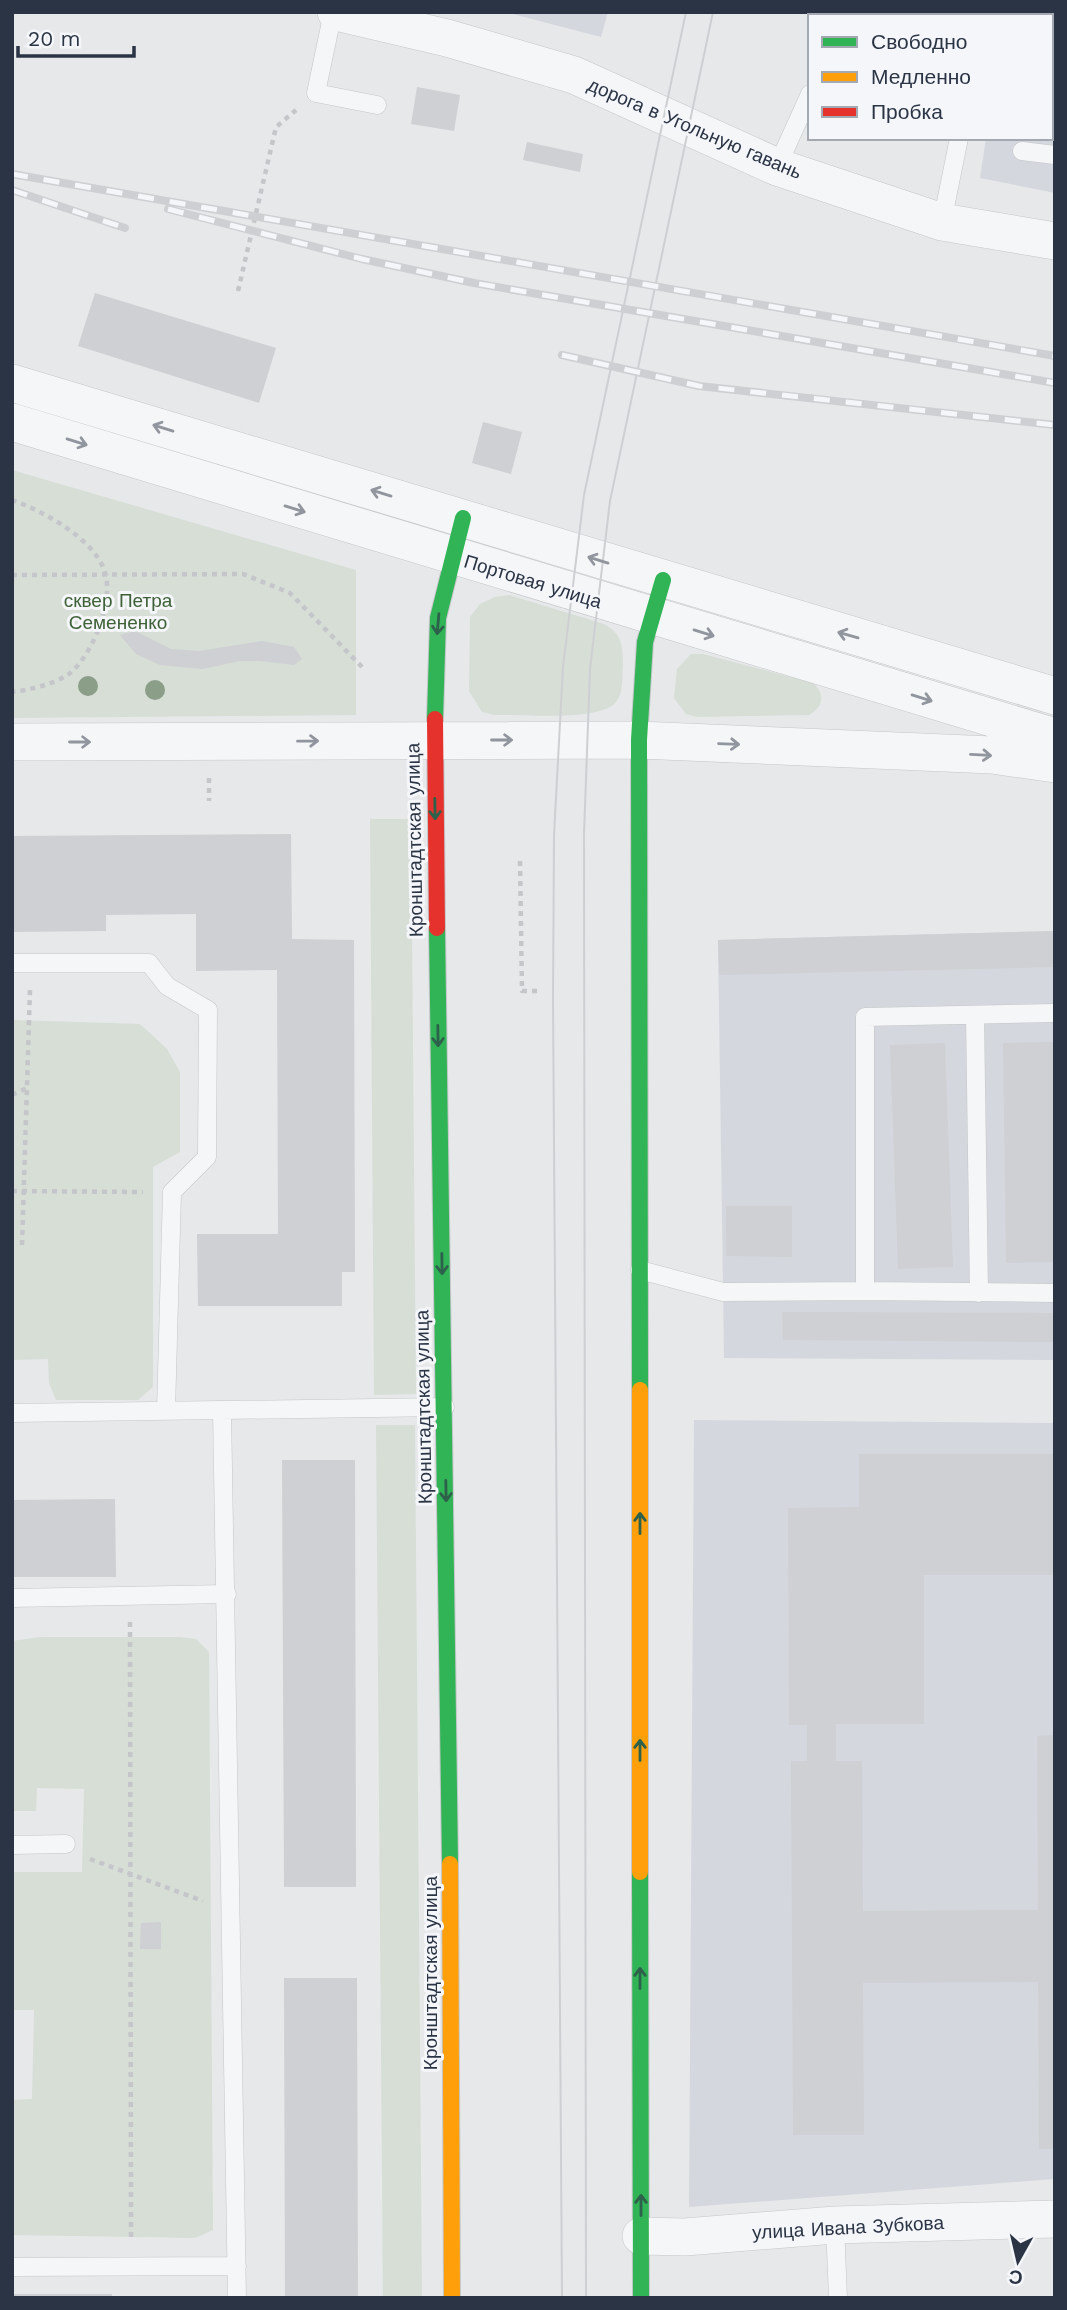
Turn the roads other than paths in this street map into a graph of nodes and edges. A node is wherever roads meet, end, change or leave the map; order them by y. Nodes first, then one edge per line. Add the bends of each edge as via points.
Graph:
1 (334, 12) edge
2 (808, 98) edge
3 (377, 105) dead end
4 (959, 140) edge
5 (1022, 151) dead end
6 (1055, 155) edge
7 (777, 167) junction
8 (942, 222) junction
9 (1055, 241) edge
10 (12, 383) edge
11 (12, 422) edge
12 (463, 518) junction
13 (451, 557) junction
14 (663, 580) junction
15 (652, 617) junction
16 (1055, 696) edge
17 (1055, 737) edge
18 (639, 740) junction
19 (433, 741) junction
20 (12, 742) edge
21 (1055, 764) edge
22 (21, 963) edge
23 (1055, 1013) edge
24 (975, 1015) junction
25 (640, 1270) junction
26 (864, 1292) junction
27 (979, 1293) junction
28 (1055, 1293) edge
29 (445, 1407) junction
30 (222, 1409) junction
31 (166, 1411) junction
32 (12, 1413) edge
33 (227, 1594) junction
34 (12, 1598) edge
35 (66, 1844) road end
36 (12, 1845) edge
37 (1055, 2219) edge
38 (835, 2225) junction
39 (641, 2236) junction
40 (237, 2266) junction
41 (12, 2267) edge
42 (237, 2298) edge
43 (452, 2298) edge
44 (641, 2298) edge
45 (838, 2298) edge

1 - 3 lane via 316,93
1 - 7 street, дорога в Угольную гавань via 447,38 574,75
2 - 7 lane
4 - 8 lane
5 - 6 lane
7 - 8 street, дорога в Угольную гавань
8 - 9 street, дорога в Угольную гавань
12 -> 10 street, Портовая улица
11 -> 13 street, Портовая улица
12 - 13 street, Кронштадтская улица
14 -> 12 street, Портовая улица
13 - 15 street, Портовая улица
13 -> 19 street, Кронштадтская улица via 438,618
14 - 15 street
16 -> 14 street, Портовая улица
15 -> 17 street, Портовая улица
15 - 18 street via 641,677
19 -> 18 street
18 -> 21 street via 992,755
18 - 25 street
20 -> 19 street
19 -> 29 street, Кронштадтская улица
22 - 31 lane via 149,962 167,986 208,1010 206,1157 172,1192
23 - 24 lane
24 - 26 lane via 865,1017
24 - 27 lane
25 - 26 lane via 723,1292
39 -> 25 street
26 - 27 lane
27 - 28 lane
29 - 30 lane
29 -> 43 street, Кронштадтская улица
30 - 31 lane
30 - 33 lane
31 - 32 lane
33 - 34 lane
33 - 40 lane
35 - 36 lane
37 - 38 street, улица Ивана Зубкова
38 - 39 street, улица Ивана Зубкова
38 - 45 lane
39 - 44 street
40 - 41 lane
40 - 42 lane

